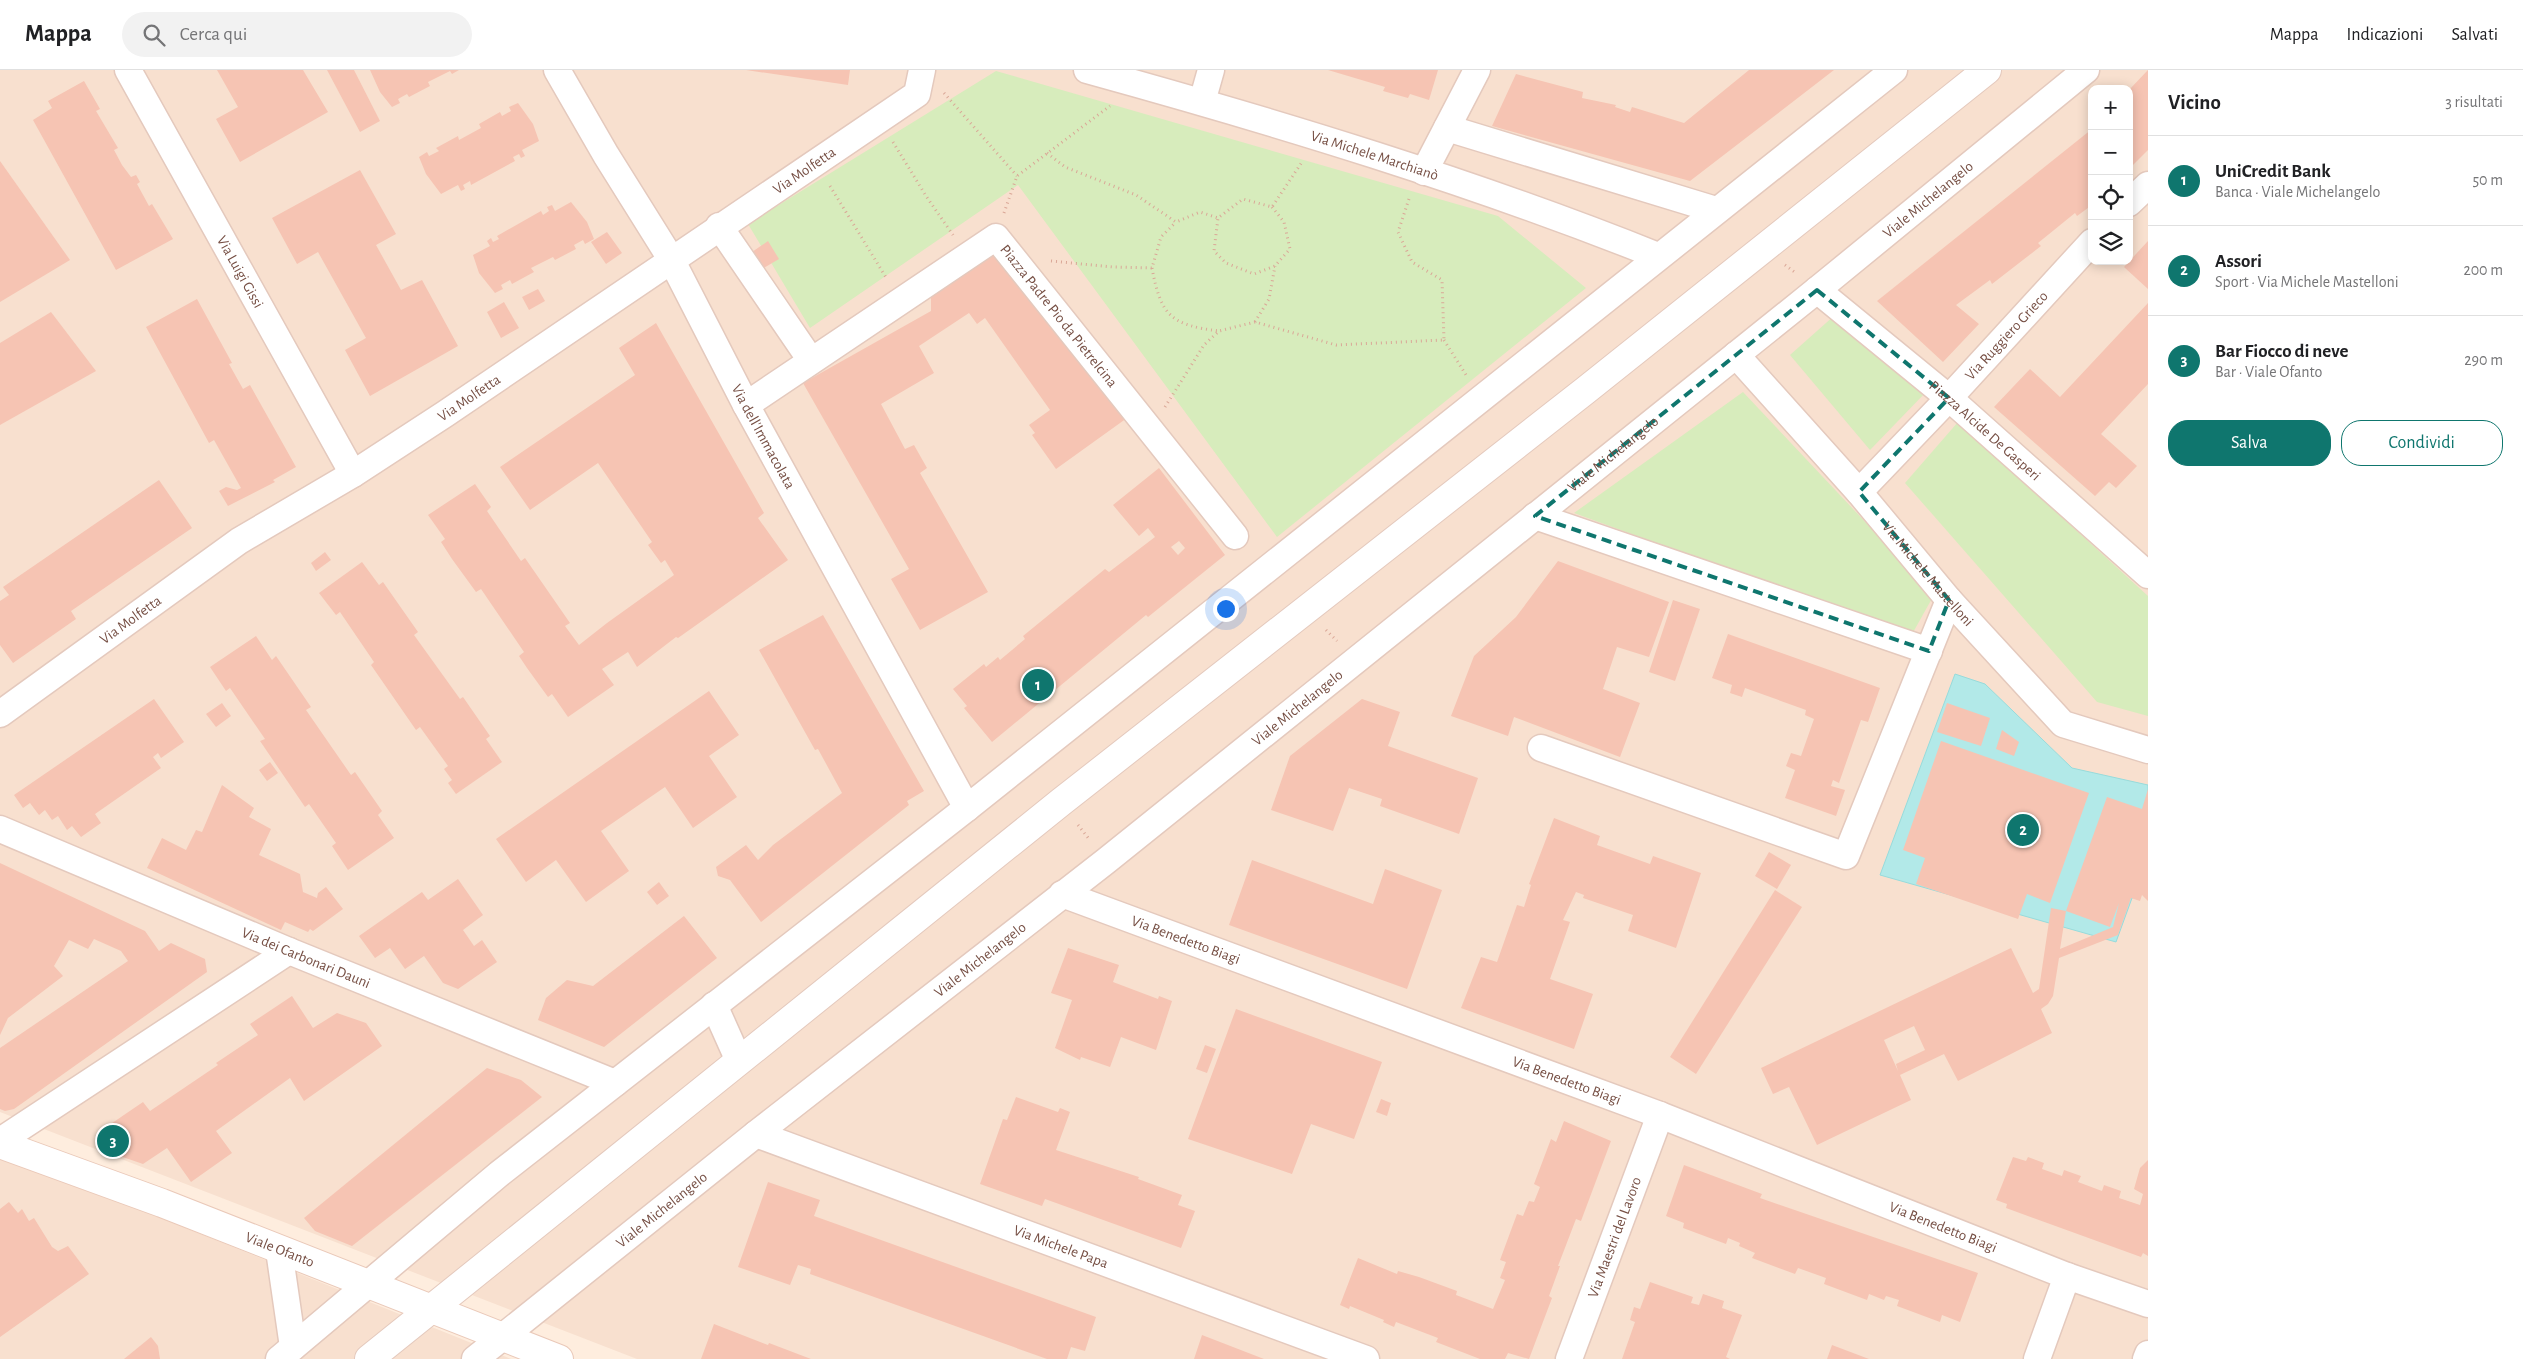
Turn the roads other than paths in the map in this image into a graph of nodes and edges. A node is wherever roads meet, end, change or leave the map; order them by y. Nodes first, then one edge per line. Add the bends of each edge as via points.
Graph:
1 (128, 70) edge
2 (557, 70) edge
3 (922, 70) edge
4 (1087, 70) edge
5 (1212, 70) edge
6 (1477, 70) edge
7 (1894, 70) edge
8 (1987, 70) edge
9 (2077, 73) edge
10 (1202, 102) junction
11 (1446, 128) junction
12 (1424, 172) junction
13 (2148, 186) edge
14 (2133, 199) edge
15 (1716, 210) junction
16 (720, 226) junction
17 (2088, 246) edge
18 (1658, 256) junction
19 (671, 259) junction
20 (1817, 290) junction
21 (1736, 354) junction
22 (810, 359) junction
23 (1950, 398) junction
24 (746, 405) junction
25 (353, 474) junction
26 (1858, 492) junction
27 (1535, 516) junction
28 (1235, 536) dead end
29 (2148, 575) edge
30 (1950, 600) junction
31 (1929, 651) junction
32 (0, 714) edge
33 (1541, 748) dead end
34 (2148, 750) edge
35 (966, 808) junction
36 (0, 829) edge
37 (1062, 894) junction
38 (289, 951) junction
39 (714, 1005) junction
40 (739, 1061) junction
41 (615, 1083) junction
42 (1660, 1115) junction
43 (756, 1134) junction
44 (0, 1142) edge
45 (279, 1250) junction
46 (2067, 1276) junction
47 (365, 1284) junction
48 (2148, 1304) edge
49 (432, 1308) junction
50 (501, 1336) junction
51 (286, 1353) edge
52 (2148, 1354) edge
53 (370, 1359) edge
54 (474, 1359) edge
55 (559, 1359) edge
56 (1366, 1359) edge
57 (1569, 1359) edge
58 (2037, 1359) edge
59 (2146, 1359) edge

1 - 25 street, Via Luigi Gissi
2 - 19 street, Via dell'Immacolata
3 - 16 street, Via Molfetta via 917,94
4 - 10 street, Via Michele Marchianò
5 - 10 street
6 - 11 street
7 - 15 street
8 - 40 street via 1061,802
9 - 20 street, Viale Michelangelo
10 - 12 street, Via Michele Marchianò
11 - 12 street
11 - 15 street
12 - 18 street, Via Michele Marchianò via 1590,228
13 - 14 street
15 - 18 street
16 - 19 street, Via Molfetta
16 - 22 street
17 - 23 street, Via Ruggiero Grieco
18 - 35 street
19 - 24 street, Via dell'Immacolata
19 - 25 street, Via Molfetta
20 - 21 street, Viale Michelangelo
20 - 23 street, Piazza Alcide De Gasperi
21 - 26 street, Via Michele Mastelloni
21 - 27 street, Viale Michelangelo
22 - 24 street, Piazza Padre Pio da Pietrelcina
22 - 28 street, Piazza Padre Pio da Pietrelcina via 996,237
23 - 26 street, Via Ruggiero Grieco
23 - 29 street, Piazza Alcide De Gasperi
24 - 35 street, Via dell'Immacolata
25 - 32 street, Via Molfetta via 239,541
26 - 30 street, Via Michele Mastelloni
27 - 31 street
27 - 37 street, Viale Michelangelo
30 - 31 street
30 - 34 street, Via Michele Mastelloni via 2063,724
31 - 33 street via 1846,856
35 - 39 street
36 - 38 street, Via dei Carbonari Dauni
37 - 42 street, Via Benedetto Biagi
37 - 43 street, Viale Michelangelo
38 - 41 street, Via dei Carbonari Dauni
38 - 44 street, Viale Ofanto
39 - 40 street
39 - 41 street
40 - 49 street
41 - 47 street
42 - 46 street, Via Benedetto Biagi
42 - 57 street, Via Maestri del Lavoro
43 - 50 street, Viale Michelangelo
43 - 56 street, Via Michele Papa
44 - 45 street, Viale Ofanto
45 - 47 street, Viale Ofanto
45 - 51 street
46 - 48 street, Via Benedetto Biagi
46 - 58 street
47 - 49 street, Viale Ofanto
47 - 51 street
49 - 50 street, Viale Ofanto
49 - 53 street
50 - 54 street, Viale Michelangelo
50 - 55 street, Viale Ofanto
52 - 59 street

